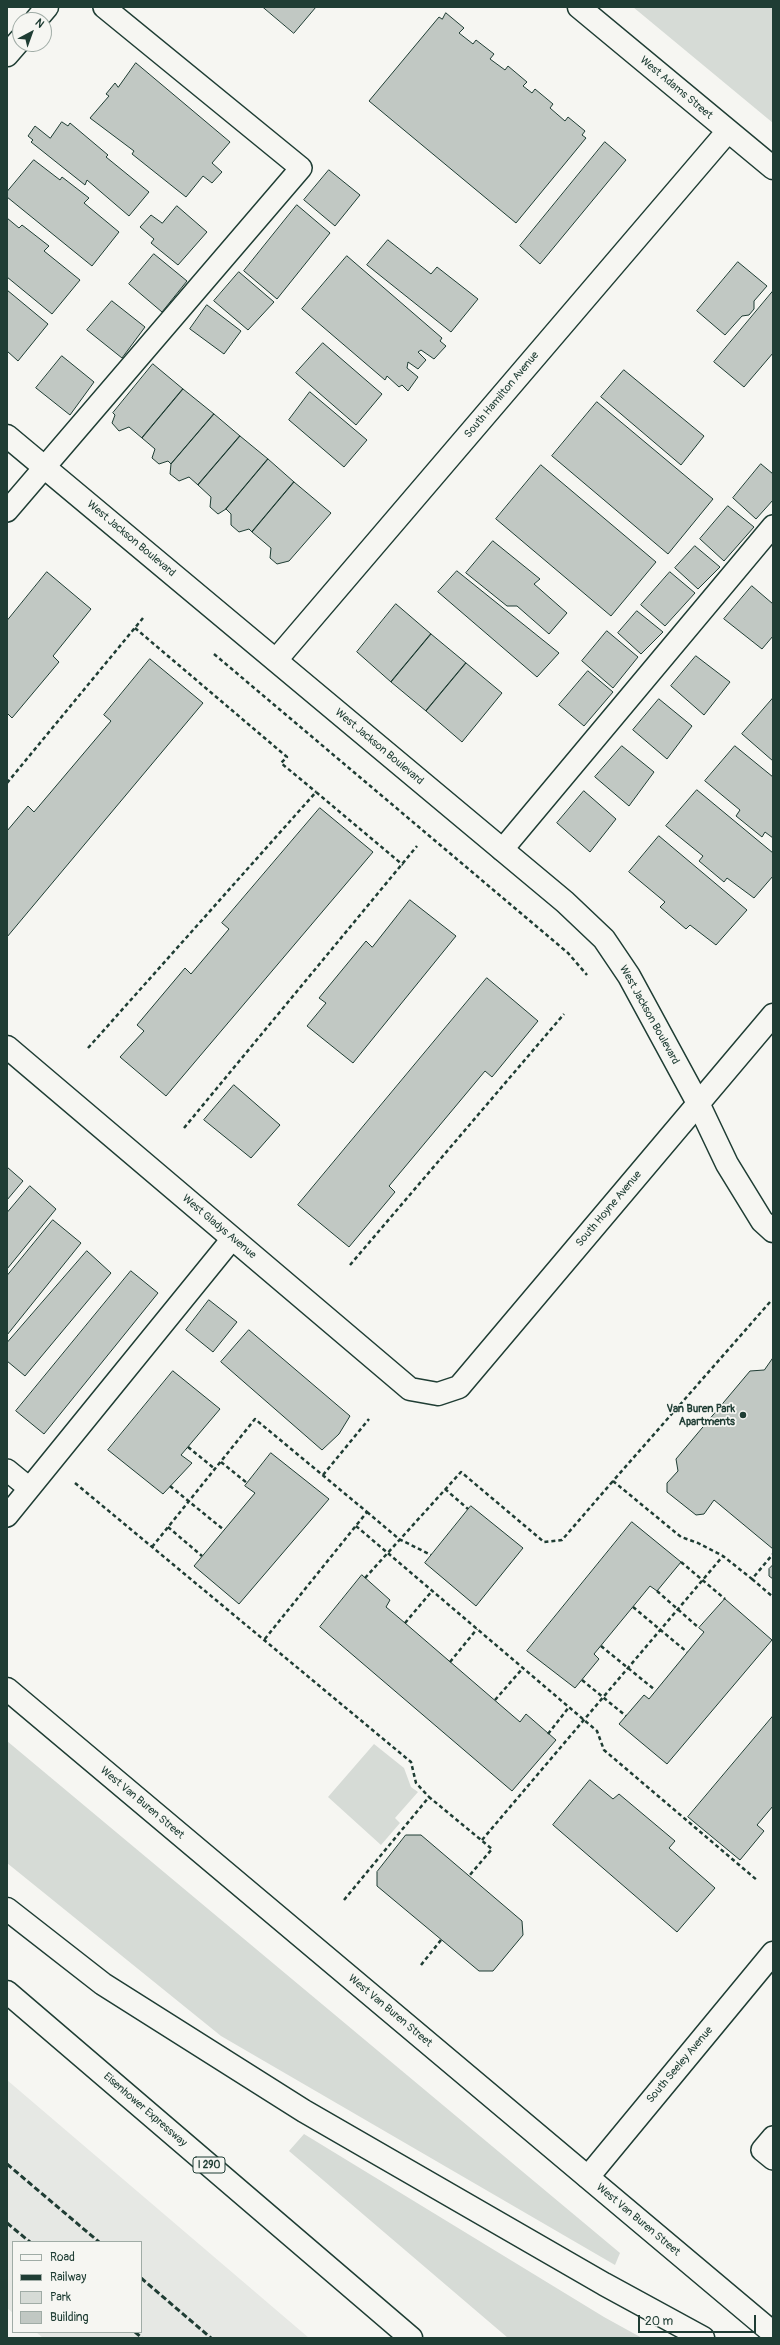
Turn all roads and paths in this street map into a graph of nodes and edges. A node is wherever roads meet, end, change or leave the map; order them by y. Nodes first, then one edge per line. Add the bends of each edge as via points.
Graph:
1 (104, 7) edge
2 (579, 7) edge
3 (728, 131) junction
4 (773, 168) edge
5 (7, 436) edge
6 (45, 467) junction
7 (7, 511) edge
8 (773, 526) edge
9 (143, 618) dead end
10 (135, 628) junction
11 (211, 651) dead end
12 (276, 660) junction
13 (7, 783) edge
14 (316, 792) junction
15 (417, 846) dead end
16 (502, 850) junction
17 (403, 865) junction
18 (588, 976) dead end
19 (564, 1014) dead end
20 (773, 1015) edge
21 (7, 1047) edge
22 (88, 1048) dead end
23 (698, 1103) junction
24 (184, 1128) dead end
25 (773, 1231) edge
26 (232, 1239) junction
27 (350, 1265) dead end
28 (770, 1302) dead end
29 (438, 1394) joint
30 (369, 1419) dead end
31 (188, 1447) dead end
32 (221, 1462) junction
33 (215, 1469) junction
34 (7, 1470) edge
35 (323, 1475) junction
36 (613, 1481) junction
37 (74, 1482) dead end
38 (247, 1483) dead end
39 (170, 1486) dead end
40 (29, 1488) junction
41 (445, 1489) junction
42 (189, 1502) junction
43 (468, 1509) dead end
44 (367, 1512) junction
45 (7, 1516) edge
46 (356, 1526) junction
47 (168, 1527) junction
48 (224, 1530) dead end
49 (399, 1539) junction
50 (152, 1547) junction
51 (387, 1552) junction
52 (773, 1554) edge
53 (431, 1555) dead end
54 (202, 1556) dead end
55 (723, 1556) junction
56 (681, 1562) dead end
57 (365, 1578) dead end
58 (752, 1579) junction
59 (702, 1580) junction
60 (432, 1591) junction
61 (657, 1591) dead end
62 (773, 1597) edge
63 (725, 1599) dead end
64 (633, 1607) dead end
65 (678, 1609) junction
66 (405, 1623) dead end
67 (699, 1628) dead end
68 (477, 1629) junction
69 (660, 1630) junction
70 (264, 1640) junction
71 (601, 1646) dead end
72 (687, 1652) dead end
73 (450, 1662) dead end
74 (523, 1668) junction
75 (628, 1668) junction
76 (582, 1680) dead end
77 (7, 1689) edge
78 (656, 1690) dead end
79 (603, 1697) junction
80 (495, 1700) dead end
81 (569, 1707) junction
82 (626, 1716) dead end
83 (584, 1720) junction
84 (548, 1734) dead end
85 (429, 1797) junction
86 (482, 1840) junction
87 (469, 1876) dead end
88 (758, 1881) dead end
89 (344, 1900) dead end
90 (7, 1909) edge
91 (441, 1940) dead end
92 (773, 1952) edge
93 (421, 1964) dead end
94 (7, 1992) edge
95 (773, 2137) edge
96 (773, 2159) edge
97 (588, 2177) junction
98 (773, 2333) edge
99 (411, 2338) edge
100 (703, 2338) edge

1 - 6 lane via 301,168
2 - 3 main road, West Adams Street
3 - 4 main road, West Adams Street
3 - 12 main road, South Hamilton Avenue
5 - 6 main road, West Jackson Boulevard
6 - 7 lane
6 - 12 main road, West Jackson Boulevard
8 - 16 lane
9 - 10 path
10 - 13 path
10 - 14 path via 287,756 280,764
11 - 18 path via 568,953
12 - 16 main road, West Jackson Boulevard
14 - 17 path
14 - 22 path
15 - 17 path
16 - 23 main road, West Jackson Boulevard via 565,902 604,939 629,976
17 - 24 path
19 - 27 path
20 - 23 main road, South Hoyne Avenue
21 - 26 main road, West Gladys Avenue
23 - 25 main road, West Jackson Boulevard via 727,1164 762,1221
23 - 29 main road, South Hoyne Avenue via 459,1387
26 - 29 main road, West Gladys Avenue via 410,1389
26 - 40 lane
28 - 36 path
30 - 35 path
31 - 33 path
32 - 33 path
32 - 35 path via 255,1419
32 - 38 path
33 - 42 path
34 - 40 lane
35 - 44 path
36 - 41 path via 562,1540 544,1542 461,1472
36 - 55 path via 681,1537
37 - 50 path
39 - 42 path
40 - 45 lane
41 - 43 path
41 - 49 path
42 - 47 path
42 - 48 path
44 - 46 path
44 - 49 path
46 - 51 path
46 - 70 path
47 - 50 path
47 - 54 path
49 - 51 path
49 - 53 path
50 - 70 path
51 - 57 path
51 - 60 path
52 - 58 path
55 - 58 path
55 - 59 path
56 - 59 path
58 - 62 path
59 - 63 path
59 - 65 path
60 - 66 path
60 - 68 path
61 - 65 path
64 - 69 path
65 - 67 path
65 - 69 path
68 - 73 path
68 - 74 path
69 - 72 path
69 - 75 path
70 - 85 path via 411,1762 416,1783
71 - 75 path
74 - 80 path
74 - 81 path
75 - 78 path
75 - 79 path
76 - 79 path
77 - 97 main road, West Van Buren Street
79 - 82 path
79 - 83 path
81 - 83 path
81 - 84 path
83 - 86 path
83 - 88 path via 597,1731 604,1750
85 - 86 path
85 - 89 path
86 - 87 path via 492,1849
90 - 100 main road via 103,1984 304,2111 604,2284
91 - 93 path
92 - 97 main road, South Seeley Avenue
94 - 99 main road, Eisenhower Expressway / I 290
95 - 96 lane via 762,2150
97 - 98 main road, West Van Buren Street

